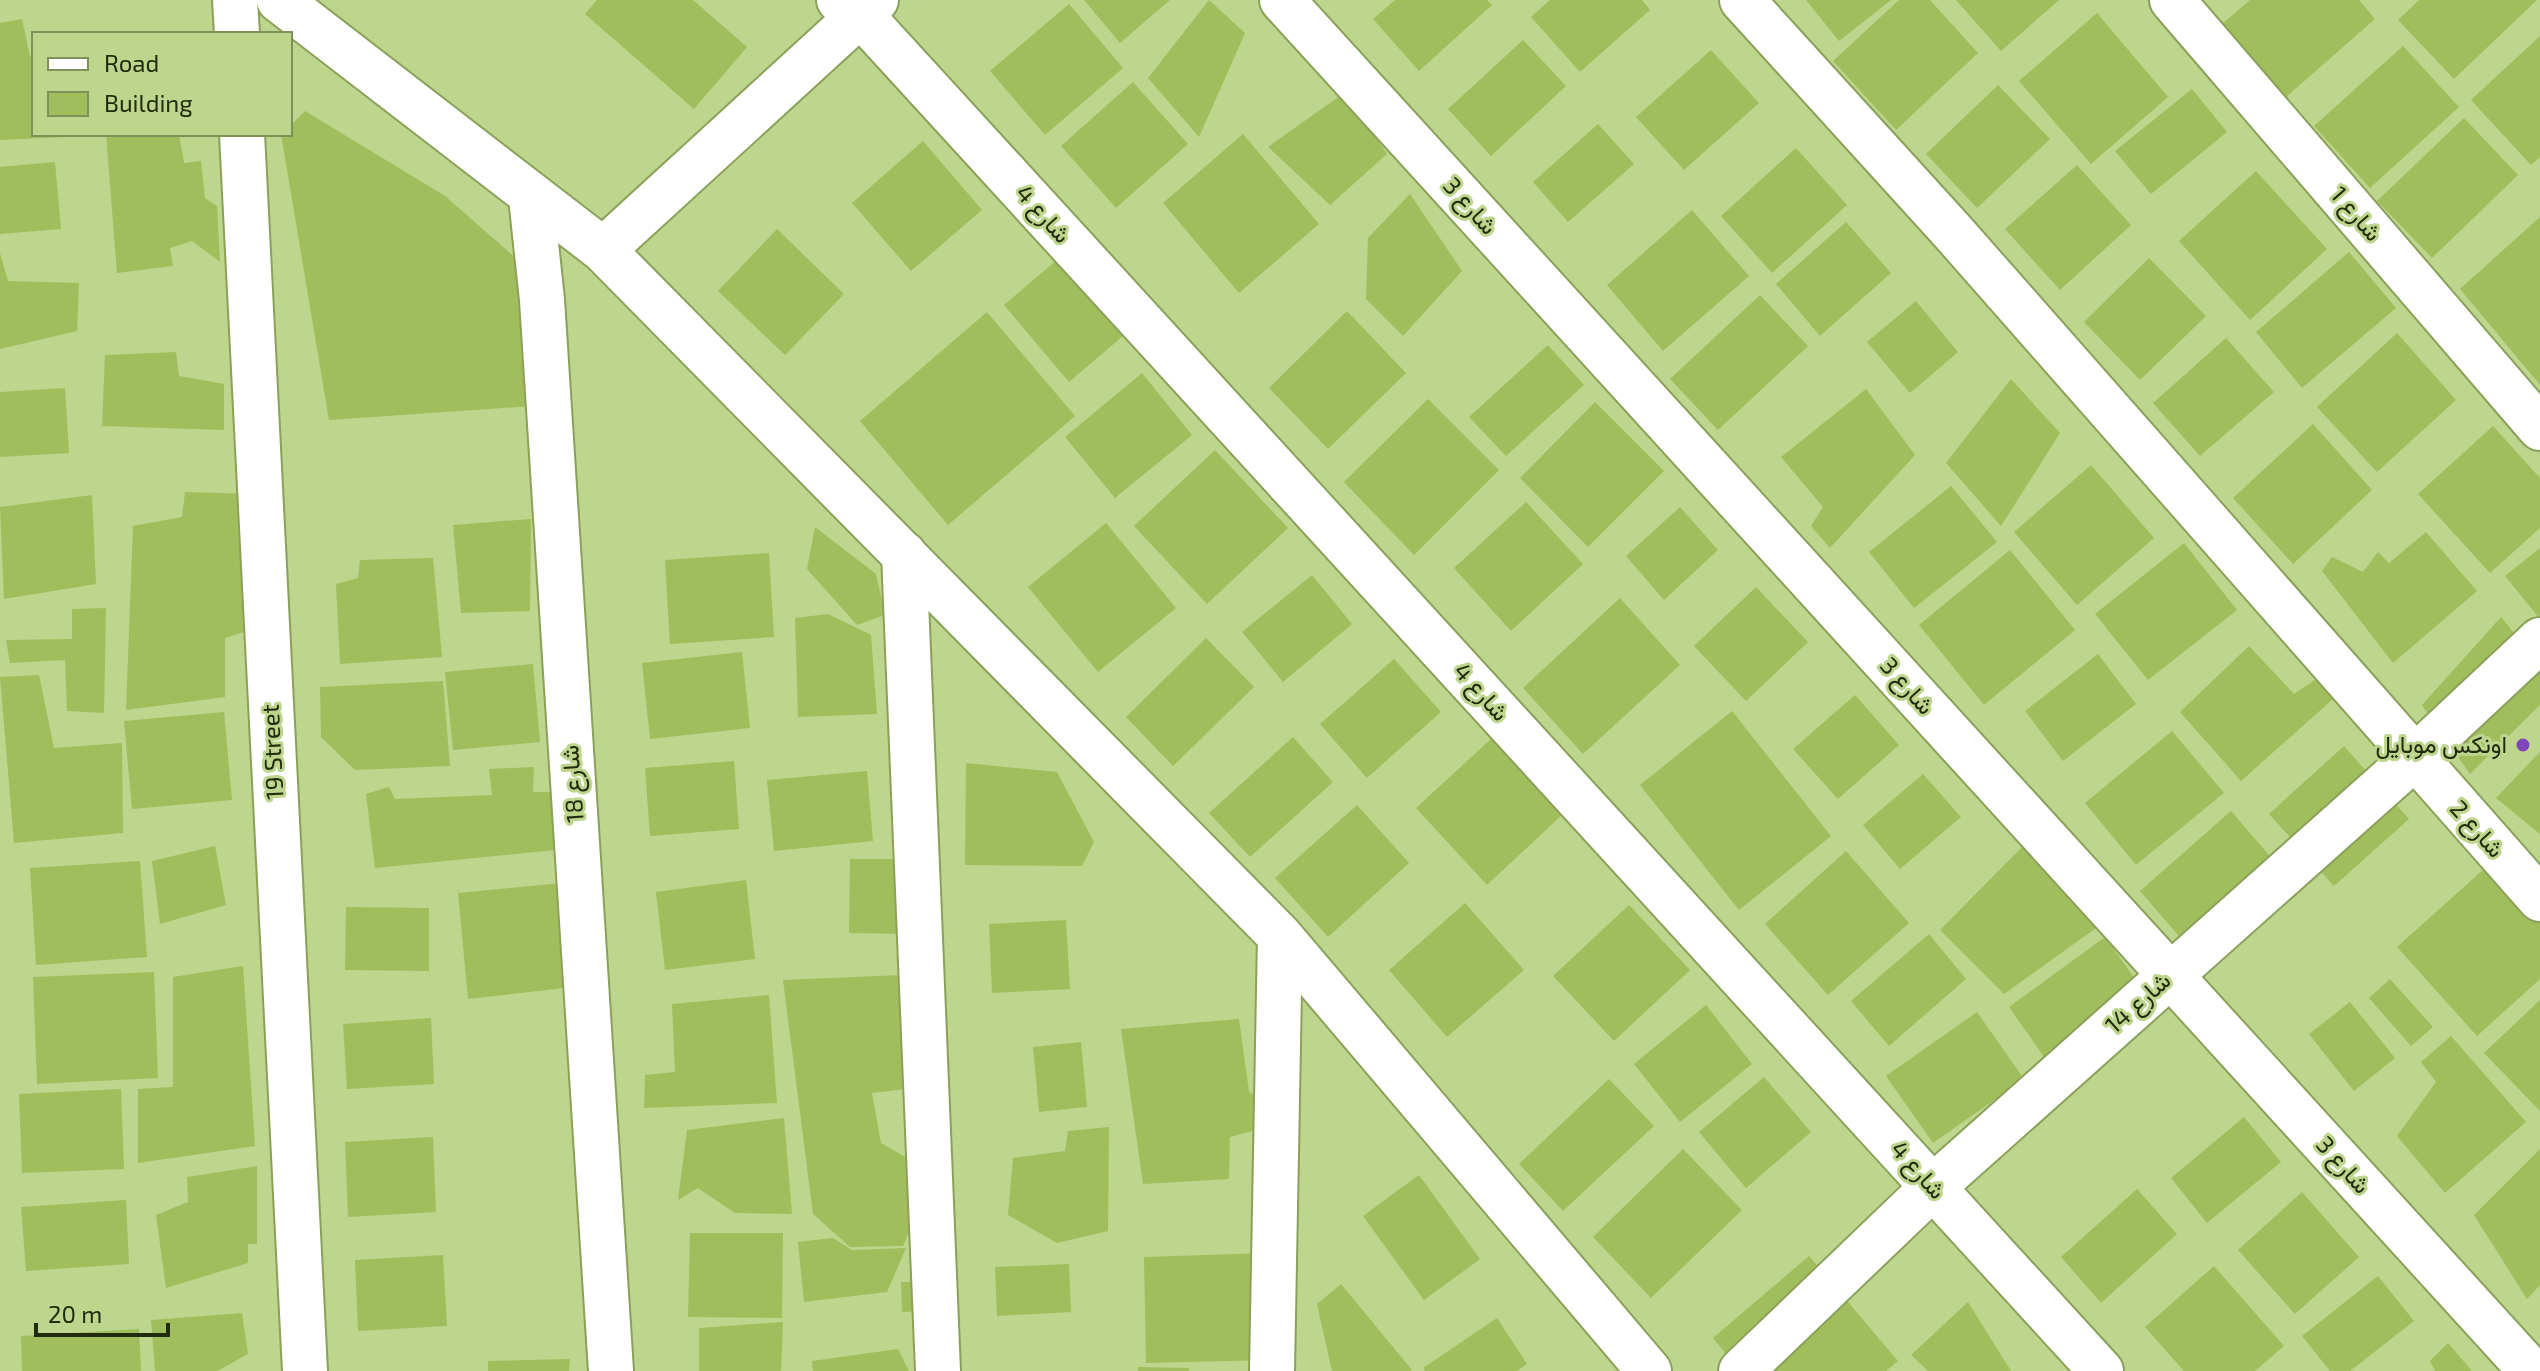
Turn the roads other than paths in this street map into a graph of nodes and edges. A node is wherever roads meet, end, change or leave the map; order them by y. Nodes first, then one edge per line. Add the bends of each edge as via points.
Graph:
1 (235, 0) edge
2 (279, 0) edge
3 (1282, 0) edge
4 (1742, 0) edge
5 (2172, 0) edge
6 (858, 5) edge
7 (237, 32) edge
8 (242, 136) edge
9 (531, 197) junction
10 (603, 250) junction
11 (2540, 428) edge
12 (904, 554) junction
13 (2540, 640) edge
14 (2413, 759) junction
15 (2540, 899) edge
16 (1280, 936) junction
17 (2170, 975) junction
18 (1933, 1187) junction
19 (305, 1371) edge
20 (611, 1371) edge
21 (938, 1371) edge
22 (1272, 1371) edge
23 (1649, 1371) edge
24 (1741, 1371) edge
25 (2101, 1371) edge
26 (2531, 1371) edge

1 - 7 street
2 - 9 street
3 - 17 street, شارع 3
4 - 14 street, شارع 2 via 1952,231
5 - 11 street, شارع 1
6 - 10 street
6 - 18 street, شارع 4
8 - 19 street, 19 Street
9 - 10 street
9 - 20 street, شارع 18
10 - 12 street
12 - 16 street
12 - 21 street
13 - 14 street, شارع 14
14 - 15 street, شارع 2
14 - 17 street, شارع 14
16 - 22 street
16 - 23 street
17 - 18 street, شارع 14
17 - 26 street, شارع 3
18 - 24 street, شارع 14
18 - 25 street, شارع 4

